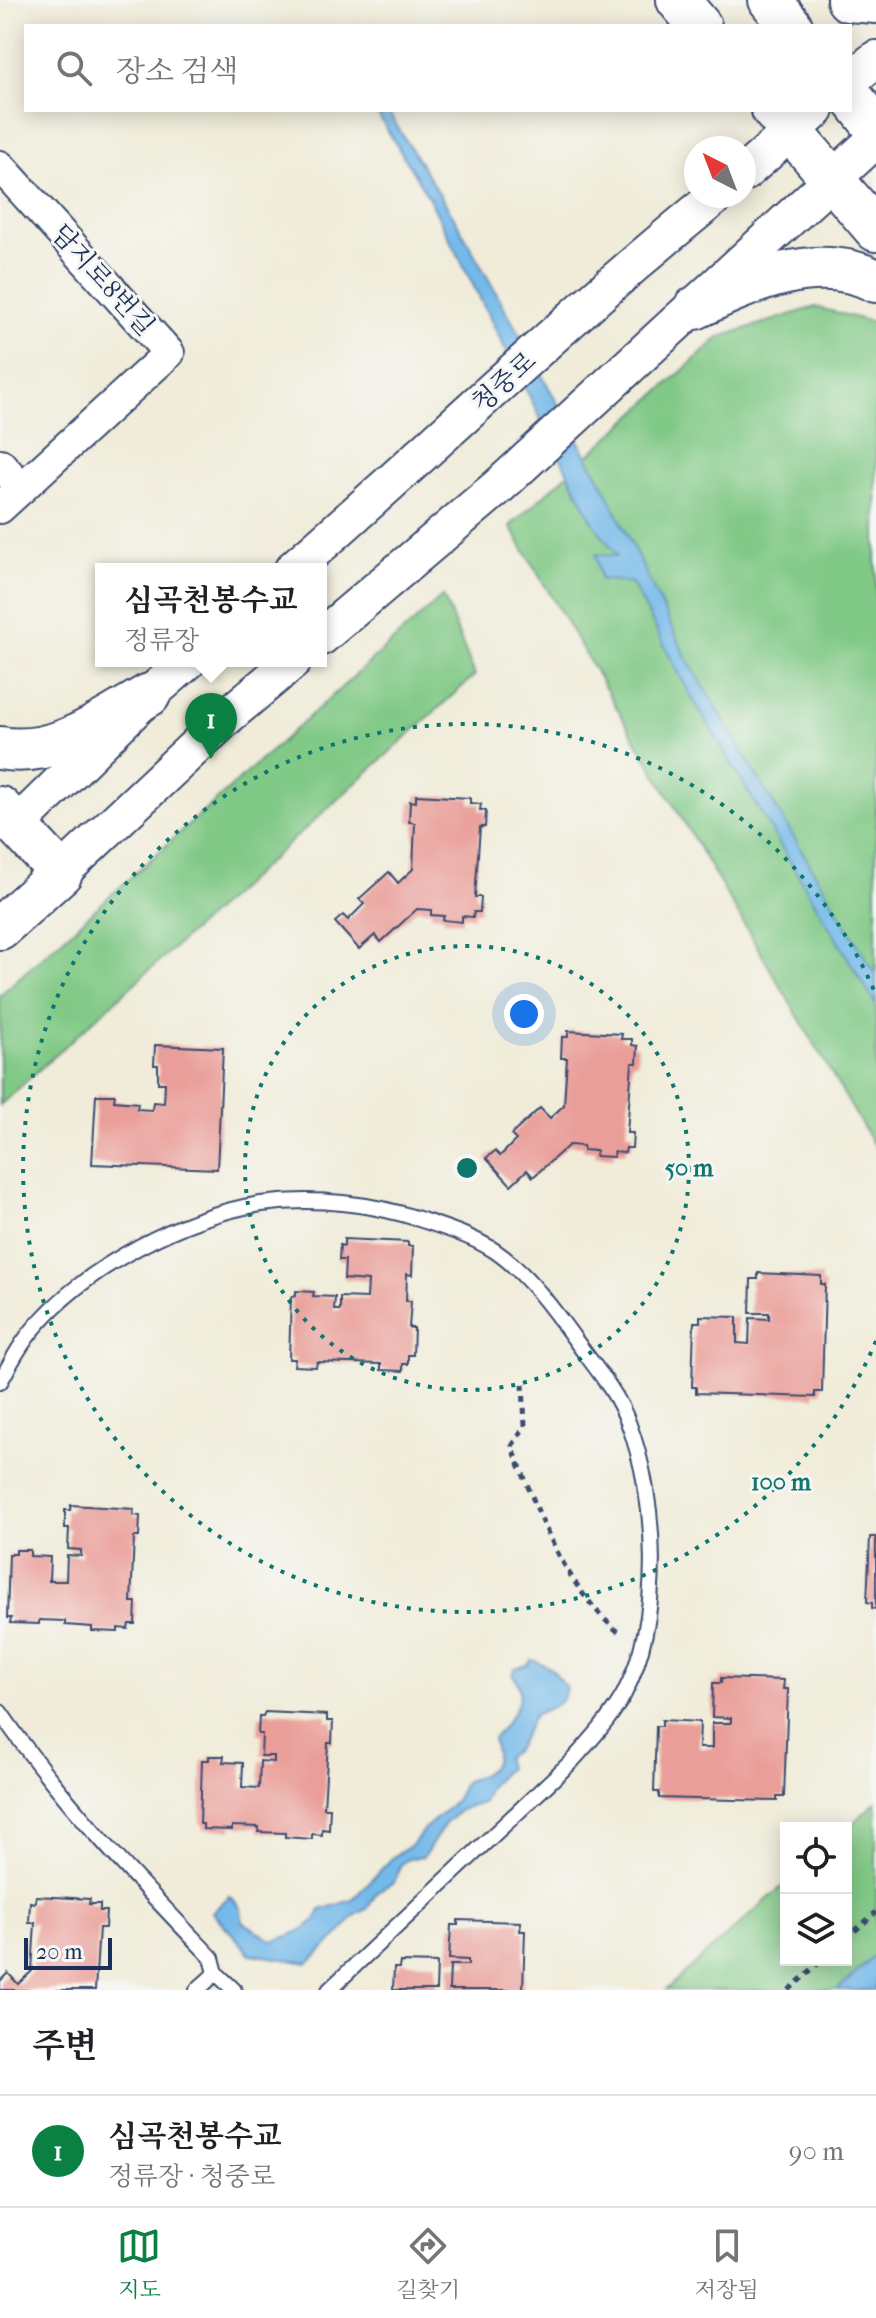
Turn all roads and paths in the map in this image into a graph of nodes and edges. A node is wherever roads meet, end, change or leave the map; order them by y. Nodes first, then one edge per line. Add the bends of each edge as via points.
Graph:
1 (678, 0) edge
2 (770, 0) edge
3 (848, 0) edge
4 (876, 2) edge
5 (698, 24) edge
6 (789, 24) edge
7 (876, 59) edge
8 (852, 78) edge
9 (852, 98) edge
10 (794, 117) edge
11 (876, 128) edge
12 (876, 139) edge
13 (756, 160) edge
14 (0, 166) edge
15 (832, 180) junction
16 (702, 208) edge
17 (876, 230) edge
18 (876, 281) edge
19 (695, 308) junction
20 (0, 464) edge
21 (11, 498) edge
22 (300, 563) edge
23 (327, 632) edge
24 (181, 667) edge
25 (286, 667) edge
26 (149, 695) junction
27 (0, 748) edge
28 (6, 825) edge
29 (61, 873) junction
30 (1, 924) edge
31 (0, 1382) edge
32 (523, 1384) dead end
33 (641, 1650) junction
34 (0, 1712) edge
35 (876, 1912) edge
36 (852, 1934) edge
37 (815, 1966) edge
38 (216, 1973) junction
39 (197, 1990) edge
40 (234, 1990) edge
41 (329, 1990) edge
42 (789, 1990) edge

1 - 5 main road
2 - 6 main road
3 - 4 main road
7 - 8 street
9 - 11 main road
10 - 13 street
10 - 15 main road
12 - 15 street
14 - 21 street, 담지로8번길 via 169,353
15 - 17 main road
15 - 19 street
16 - 22 street, 청중로
18 - 19 main road via 836,269 800,271 748,283
19 - 23 street via 499,486
20 - 21 street, 담지로8번길
24 - 26 street
25 - 29 street
26 - 27 main road via 51,747 21,752
26 - 28 street
28 - 29 main road
29 - 30 main road
31 - 33 lane via 28,1335 70,1292 150,1242 193,1224 261,1205 321,1201 396,1212 448,1229 494,1250 524,1278 555,1312 628,1421 649,1510 650,1586
32 - 33 path via 525,1426 512,1446 544,1528 576,1583 610,1625
33 - 41 lane via 605,1725 572,1761
34 - 38 lane via 69,1802 212,1958
35 - 36 path
37 - 42 path
38 - 39 lane
38 - 40 lane

